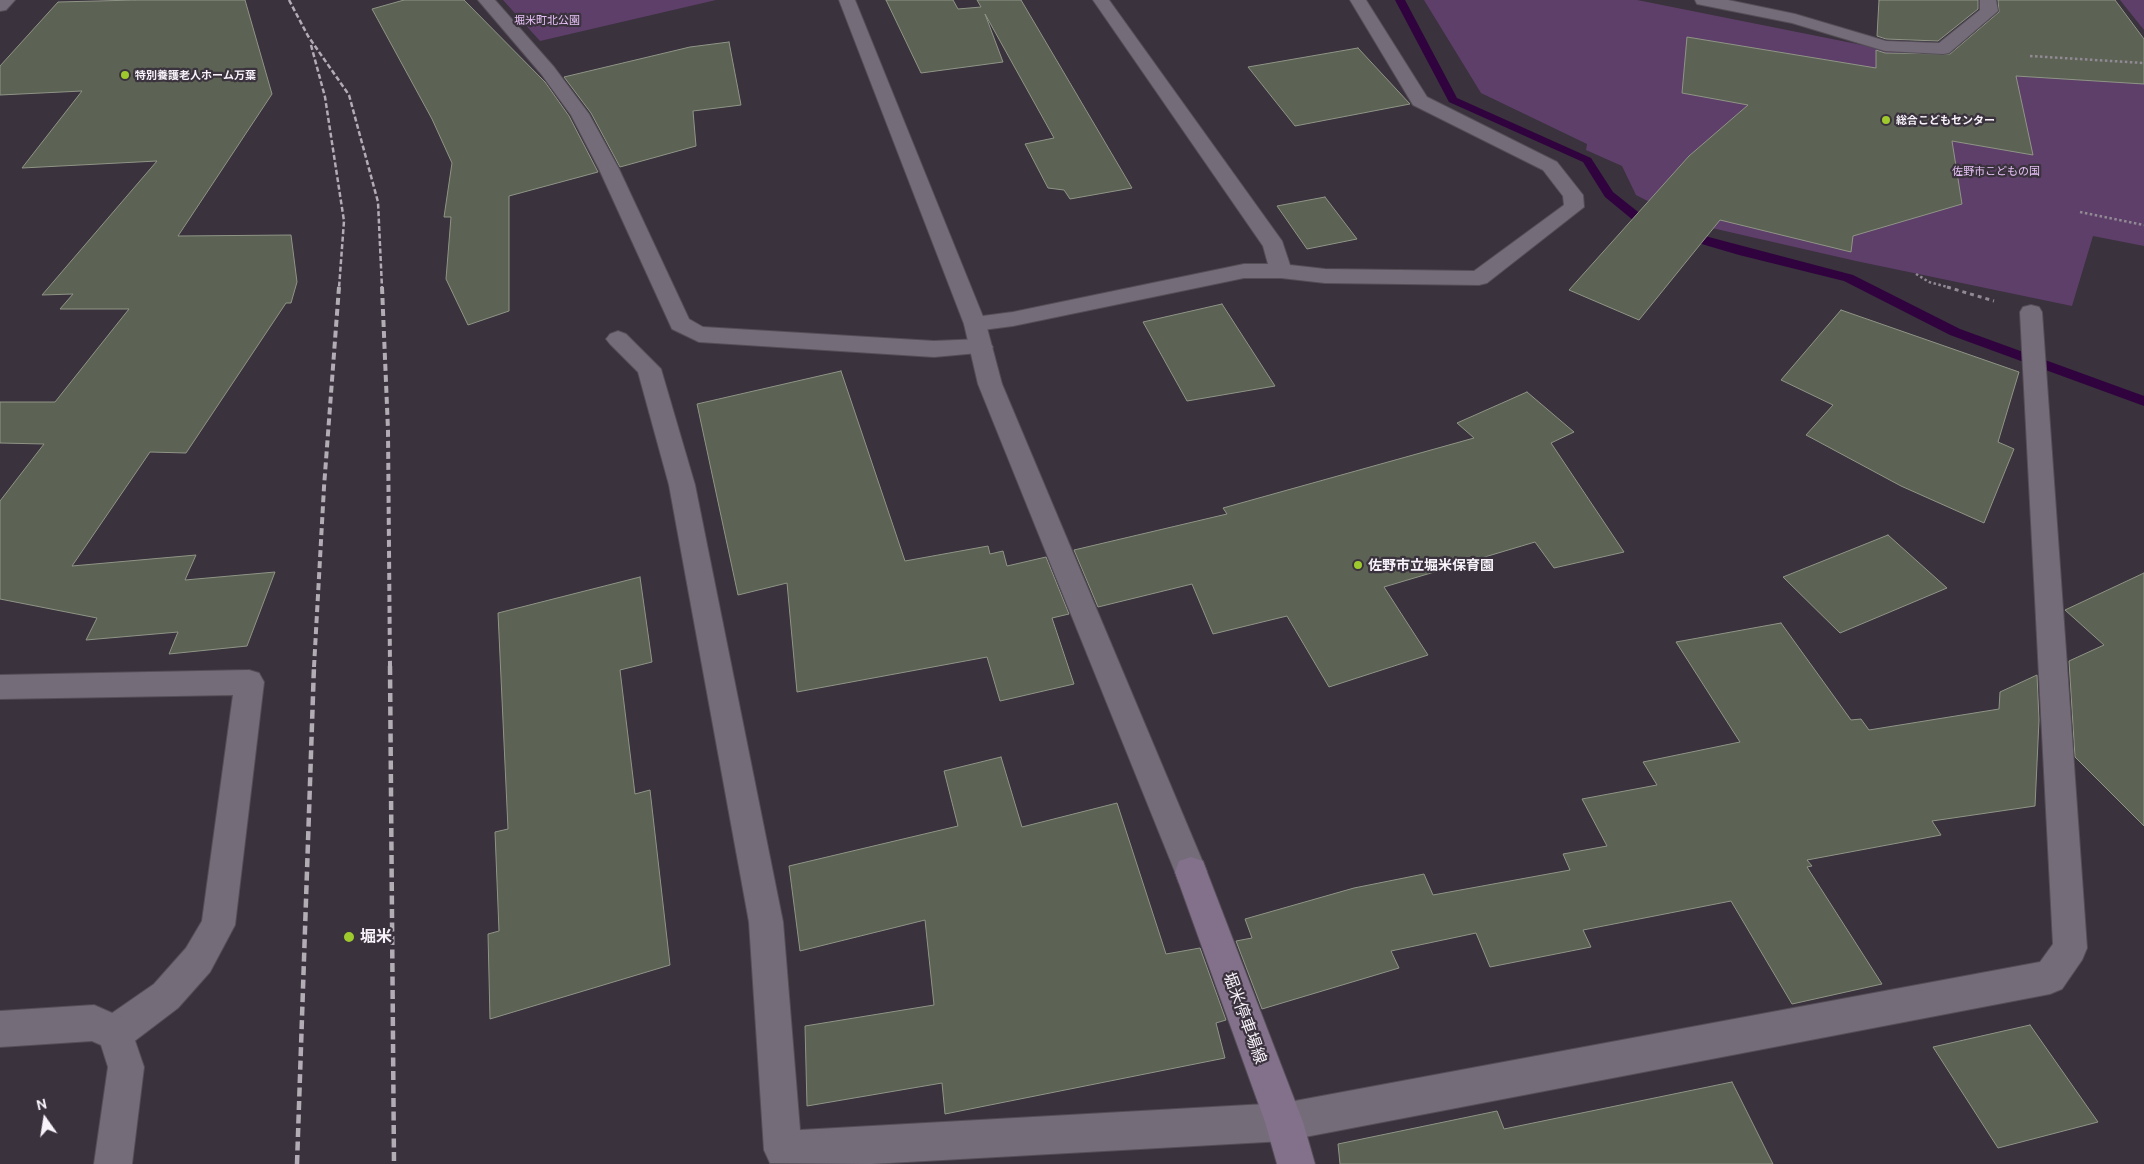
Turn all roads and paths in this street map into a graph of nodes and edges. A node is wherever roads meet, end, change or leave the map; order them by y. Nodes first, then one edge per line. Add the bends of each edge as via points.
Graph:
1 (7, 0) edge
2 (486, 0) edge
3 (847, 0) edge
4 (1102, 0) edge
5 (1358, 0) edge
6 (1703, 0) edge
7 (1988, 0) edge
8 (0, 6) edge
9 (2030, 56) dead end
10 (2144, 63) edge
11 (2080, 212) dead end
12 (2144, 224) edge
13 (1281, 271) junction
14 (1916, 274) dead end
15 (2030, 312) joint
16 (975, 324) junction
17 (618, 339) dead end
18 (981, 347) junction
19 (0, 687) edge
20 (1191, 872) joint
21 (0, 1029) edge
22 (115, 1033) junction
23 (1284, 1122) junction
24 (113, 1164) edge
25 (1296, 1164) edge

1 - 8 street
2 - 18 street via 548,71 580,114 609,169 680,324 699,334 934,349
3 - 16 street
4 - 13 street via 1274,246
5 - 13 street via 1420,101 1550,166 1573,195 1574,207 1479,278 1325,276
6 - 7 street via 1795,19 1885,46 1943,49 1989,12
9 - 10 path
11 - 12 path
13 - 16 street via 1244,272 1013,320
14 - 15 path via 1929,282
15 - 23 street via 2070,948 2050,977
16 - 18 street
17 - 23 street via 649,368 682,485 766,922 783,1150
18 - 20 street via 990,384
19 - 22 street via 249,682 218,925 198,960 166,996
20 - 23 main road, 堀米停車場線
21 - 22 street via 94,1023
22 - 24 street via 126,1067
23 - 25 main road, 堀米停車場線

